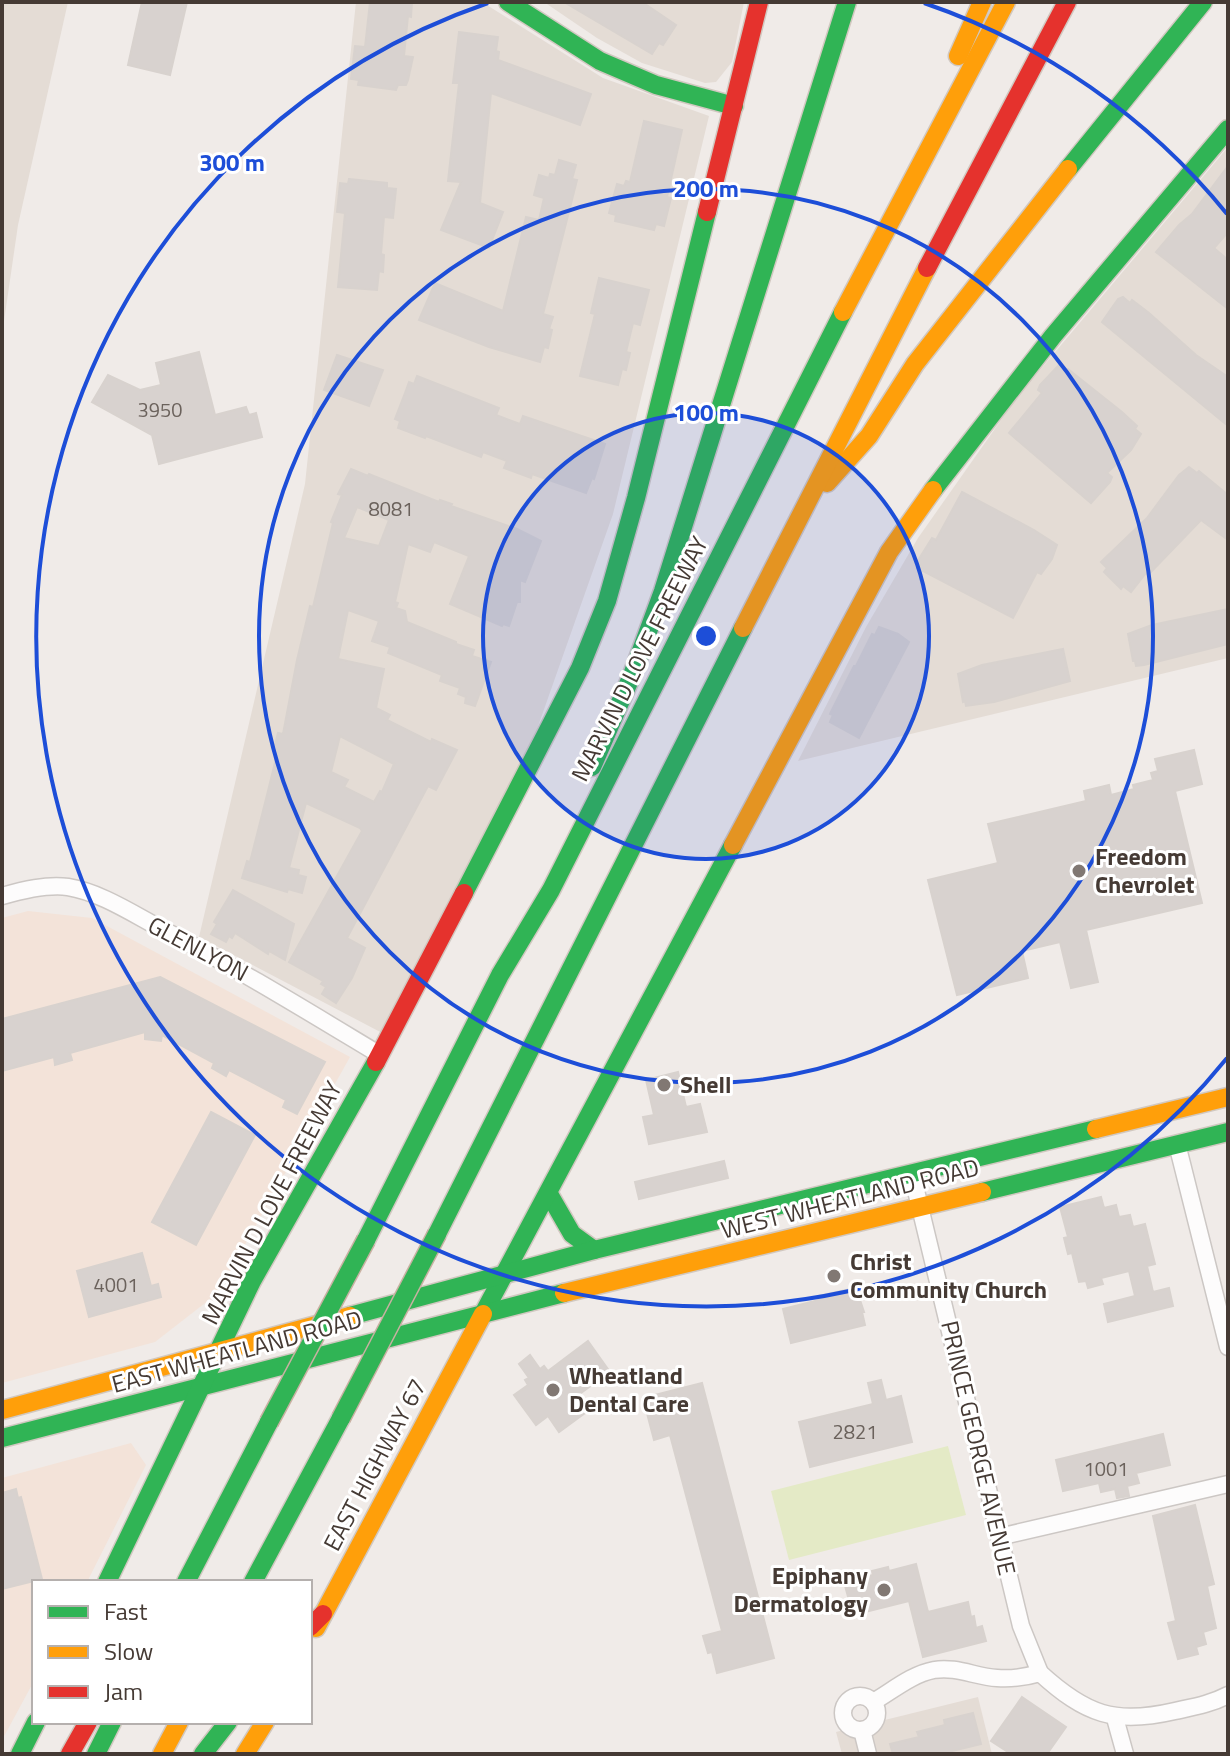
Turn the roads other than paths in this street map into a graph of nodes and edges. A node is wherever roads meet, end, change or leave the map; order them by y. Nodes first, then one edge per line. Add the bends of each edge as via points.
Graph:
1 (508, 2) edge
2 (759, 2) edge
3 (847, 2) edge
4 (982, 2) edge
5 (1006, 2) edge
6 (1203, 2) edge
7 (1066, 5) edge
8 (734, 106) junction
9 (1228, 129) edge
10 (889, 221) junction
11 (800, 514) junction
12 (2, 896) edge
13 (500, 975) junction
14 (380, 1055) junction
15 (1228, 1097) edge
16 (1228, 1132) edge
17 (1177, 1144) junction
18 (912, 1174) junction
19 (549, 1194) junction
20 (920, 1206) junction
21 (778, 1207) junction
22 (594, 1250) junction
23 (679, 1265) junction
24 (502, 1274) junction
25 (484, 1313) junction
26 (1228, 1347) edge
27 (220, 1351) junction
28 (204, 1385) junction
29 (29, 1403) junction
30 (2, 1410) edge
31 (33, 1430) junction
32 (2, 1438) edge
33 (1228, 1484) edge
34 (999, 1537) junction
35 (108, 1580) edge
36 (184, 1580) edge
37 (254, 1580) edge
38 (317, 1620) edge
39 (1040, 1673) junction
40 (1228, 1695) edge
41 (873, 1702) junction
42 (1115, 1718) junction
43 (35, 1724) edge
44 (87, 1724) edge
45 (111, 1724) edge
46 (178, 1724) edge
47 (226, 1724) edge
48 (264, 1724) edge
49 (862, 1730) junction
50 (20, 1754) edge
51 (70, 1754) edge
52 (96, 1754) edge
53 (162, 1754) edge
54 (203, 1754) edge
55 (245, 1754) edge
56 (868, 1754) edge
57 (1125, 1754) edge

1 - 8 main road via 600,61 656,85
2 - 8 main road, MARVIN D LOVE FREEWAY
3 - 13 main road via 663,591 604,742 538,880
4 - 10 main road via 924,124
5 - 10 main road, MARVIN D LOVE FREEWAY
6 - 11 main road via 969,293 869,436
7 - 11 main road
8 - 14 main road, MARVIN D LOVE FREEWAY via 607,601 550,730
9 - 19 main road via 1041,349 889,552
10 - 13 main road, MARVIN D LOVE FREEWAY via 551,890
11 - 37 main road, bridge via 437,1234
12 - 14 street, GLENLYON via 45,887 88,893 247,974
13 - 36 main road, MARVIN D LOVE FREEWAY, bridge
14 - 27 main road, MARVIN D LOVE FREEWAY via 252,1281
15 - 18 main road, WEST WHEATLAND ROAD
16 - 17 main road, WEST WHEATLAND ROAD
17 - 20 main road, WEST WHEATLAND ROAD
17 - 26 street
18 - 20 street, PRINCE GEORGE AVENUE
18 - 21 main road, WEST WHEATLAND ROAD
19 - 22 main road via 573,1236
19 - 24 main road
20 - 23 main road, WEST WHEATLAND ROAD
20 - 34 street, PRINCE GEORGE AVENUE
21 - 22 main road, WEST WHEATLAND ROAD
21 - 23 main road via 691,1241 680,1250
22 - 24 main road, WEST WHEATLAND ROAD
23 - 25 main road, WEST WHEATLAND ROAD
24 - 25 main road
24 - 27 main road, EAST WHEATLAND ROAD
25 - 28 main road, EAST WHEATLAND ROAD
25 - 38 main road, EAST HIGHWAY 67
27 - 28 main road
27 - 29 main road, EAST WHEATLAND ROAD
28 - 31 main road, EAST WHEATLAND ROAD
28 - 35 main road
29 - 30 main road, EAST WHEATLAND ROAD
29 - 31 main road
31 - 32 main road, EAST WHEATLAND ROAD
33 - 34 street
34 - 39 street, PRINCE GEORGE AVENUE via 1021,1626
39 - 41 street via 996,1678 935,1670
39 - 42 street via 1063,1694
40 - 42 street via 1142,1719
41 - 49 street via 874,1722
41 - 49 street via 857,1696 844,1707 847,1723
42 - 57 street
43 - 50 main road
44 - 51 main road
45 - 52 main road
46 - 53 main road
47 - 54 main road
48 - 55 main road
49 - 56 street

